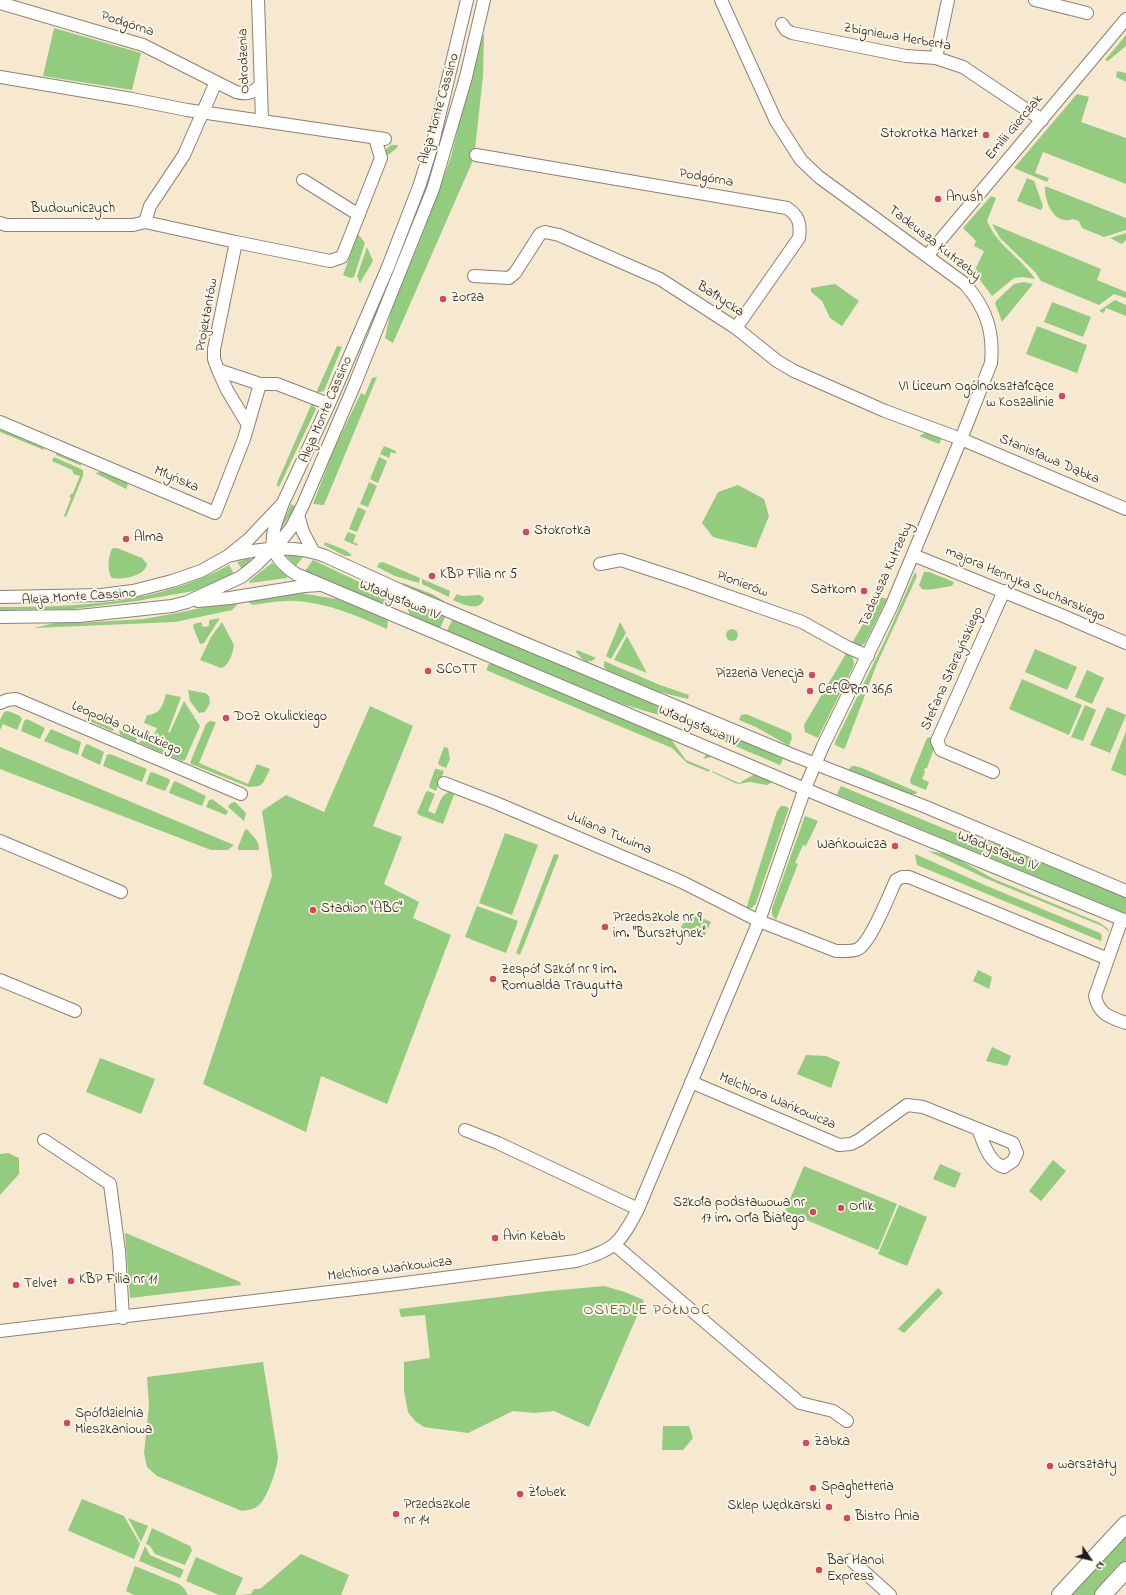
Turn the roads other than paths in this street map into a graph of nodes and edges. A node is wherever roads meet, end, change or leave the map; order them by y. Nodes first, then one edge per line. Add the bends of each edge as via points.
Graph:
1 (258, 0) edge
2 (467, 0) edge
3 (484, 0) edge
4 (721, 0) edge
5 (948, 0) edge
6 (1035, 0) edge
7 (8, 3) edge
8 (1087, 13) dead end
9 (1126, 19) edge
10 (782, 24) dead end
11 (936, 58) junction
12 (0, 77) edge
13 (216, 82) junction
14 (261, 84) junction
15 (203, 112) junction
16 (262, 120) junction
17 (1042, 120) junction
18 (476, 155) dead end
19 (303, 180) dead end
20 (359, 215) junction
21 (145, 222) junction
22 (0, 223) edge
23 (236, 242) junction
24 (927, 256) junction
25 (474, 276) dead end
26 (736, 328) junction
27 (218, 370) junction
28 (260, 384) junction
29 (328, 404) junction
30 (0, 422) edge
31 (248, 425) junction
32 (961, 439) junction
33 (283, 503) junction
34 (1126, 509) edge
35 (298, 515) junction
36 (273, 548) junction
37 (313, 551) junction
38 (913, 555) junction
39 (228, 556) junction
40 (600, 564) dead end
41 (323, 586) junction
42 (1004, 591) junction
43 (0, 597) edge
44 (186, 602) junction
45 (0, 617) edge
46 (1126, 643) edge
47 (868, 656) junction
48 (0, 704) edge
49 (815, 763) junction
50 (993, 772) dead end
51 (444, 783) dead end
52 (805, 788) junction
53 (240, 794) dead end
54 (0, 842) edge
55 (1126, 891) edge
56 (121, 892) dead end
57 (1124, 920) edge
58 (759, 921) junction
59 (1108, 959) junction
60 (0, 980) edge
61 (75, 1011) dead end
62 (1126, 1023) edge
63 (691, 1082) junction
64 (978, 1129) dead end
65 (465, 1130) dead end
66 (44, 1140) dead end
67 (638, 1209) junction
68 (615, 1245) junction
69 (123, 1318) junction
70 (0, 1332) edge
71 (847, 1421) dead end
72 (1126, 1524) edge
73 (852, 1560) dead end
74 (1126, 1570) edge
75 (890, 1595) edge
76 (1060, 1595) edge
77 (1103, 1595) edge

1 - 14 street, Odrodzenia
2 - 29 street, Aleja Monte Cassino via 433,142 420,184 388,267
3 - 35 street, Aleja Monte Cassino via 466,77 433,189 354,386
4 - 24 street, Tadeusza Kutrzeby via 776,121 801,160 819,177
5 - 11 street
6 - 8 street
7 - 13 street, Podgórna via 143,44
9 - 17 street, Emilii Gierczak
10 - 11 street, Zbigniewa Herberta via 792,34 906,56
11 - 17 street, Zbigniewa Herberta via 963,67
12 - 15 street
13 - 14 street, Podgórna via 244,94 254,91
13 - 15 street
14 - 16 street, Odrodzenia
15 - 16 street
15 - 21 street via 184,155 150,206
16 - 20 street via 380,138 381,158
17 - 24 street, Emilii Gierczak
18 - 26 street, Podgórna via 791,210 800,224 799,238
19 - 20 street
20 - 23 street via 342,257 330,261
21 - 22 street, Budowniczych via 133,225
21 - 23 street
23 - 27 street, Projektantów via 214,349
24 - 32 street, Tadeusza Kutrzeby via 965,284 974,294 985,313 992,338 991,363
25 - 26 street, Bałtycka via 510,278 540,234 551,233 660,279
26 - 32 street, Bałtycka via 777,361 794,371
27 - 28 street, Projektantów
27 - 31 street
28 - 29 street, Projektantów via 277,384
28 - 31 street, Młyńska
29 - 33 street, Aleja Monte Cassino
30 - 31 street, Młyńska via 215,513
32 - 34 street, Stanisława Dąbka
32 - 38 street, Tadeusza Kutrzeby
33 - 36 street via 274,527
33 - 39 street, Aleja Monte Cassino via 248,540
35 - 36 street, Aleja Monte Cassino
35 - 37 street
36 - 37 street, Władysława IV
36 - 39 street, Władysława IV
36 - 41 street, Władysława IV via 285,566
36 - 44 street, Aleja Monte Cassino via 241,577
37 - 49 street, Władysława IV via 505,635
38 - 42 street, majora Henryka Sucharskiego
38 - 47 street, Tadeusza Kutrzeby
39 - 43 street, Aleja Monte Cassino via 201,571 133,591 101,595
40 - 47 street, Pionierów via 621,560 682,580 802,622
41 - 44 street via 304,586
41 - 52 street, Władysława IV
42 - 46 street, majora Henryka Sucharskiego
42 - 50 street, Stefana Starzyńskiego via 937,741 941,750
44 - 45 street, Aleja Monte Cassino via 172,606 79,616
47 - 49 street, Tadeusza Kutrzeby
48 - 53 street, Leopolda Okulickiego via 16,699
49 - 52 street, Tadeusza Kutrzeby
49 - 55 street, Władysława IV
51 - 58 street, Juliana Tuwima via 496,802 682,882
52 - 57 street, Władysława IV
52 - 58 street, Melchiora Wańkowicza
54 - 56 street
57 - 59 street, Władysława IV
58 - 59 street via 836,950 848,951 859,948 868,940 896,880 909,877
58 - 63 street, Melchiora Wańkowicza
59 - 62 street, Władysława IV via 1095,996 1097,1005 1105,1015
60 - 61 street
63 - 64 street, Melchiora Wańkowicza via 839,1145 859,1140 907,1105 923,1107
63 - 67 street, Melchiora Wańkowicza
65 - 67 street
66 - 69 street via 110,1184 119,1251
67 - 68 street, Melchiora Wańkowicza via 628,1229
68 - 69 street, Melchiora Wańkowicza via 598,1255 576,1261
68 - 71 street via 800,1402 833,1411
69 - 70 street, Melchiora Wańkowicza
72 - 76 main road
73 - 75 street
74 - 77 main road

